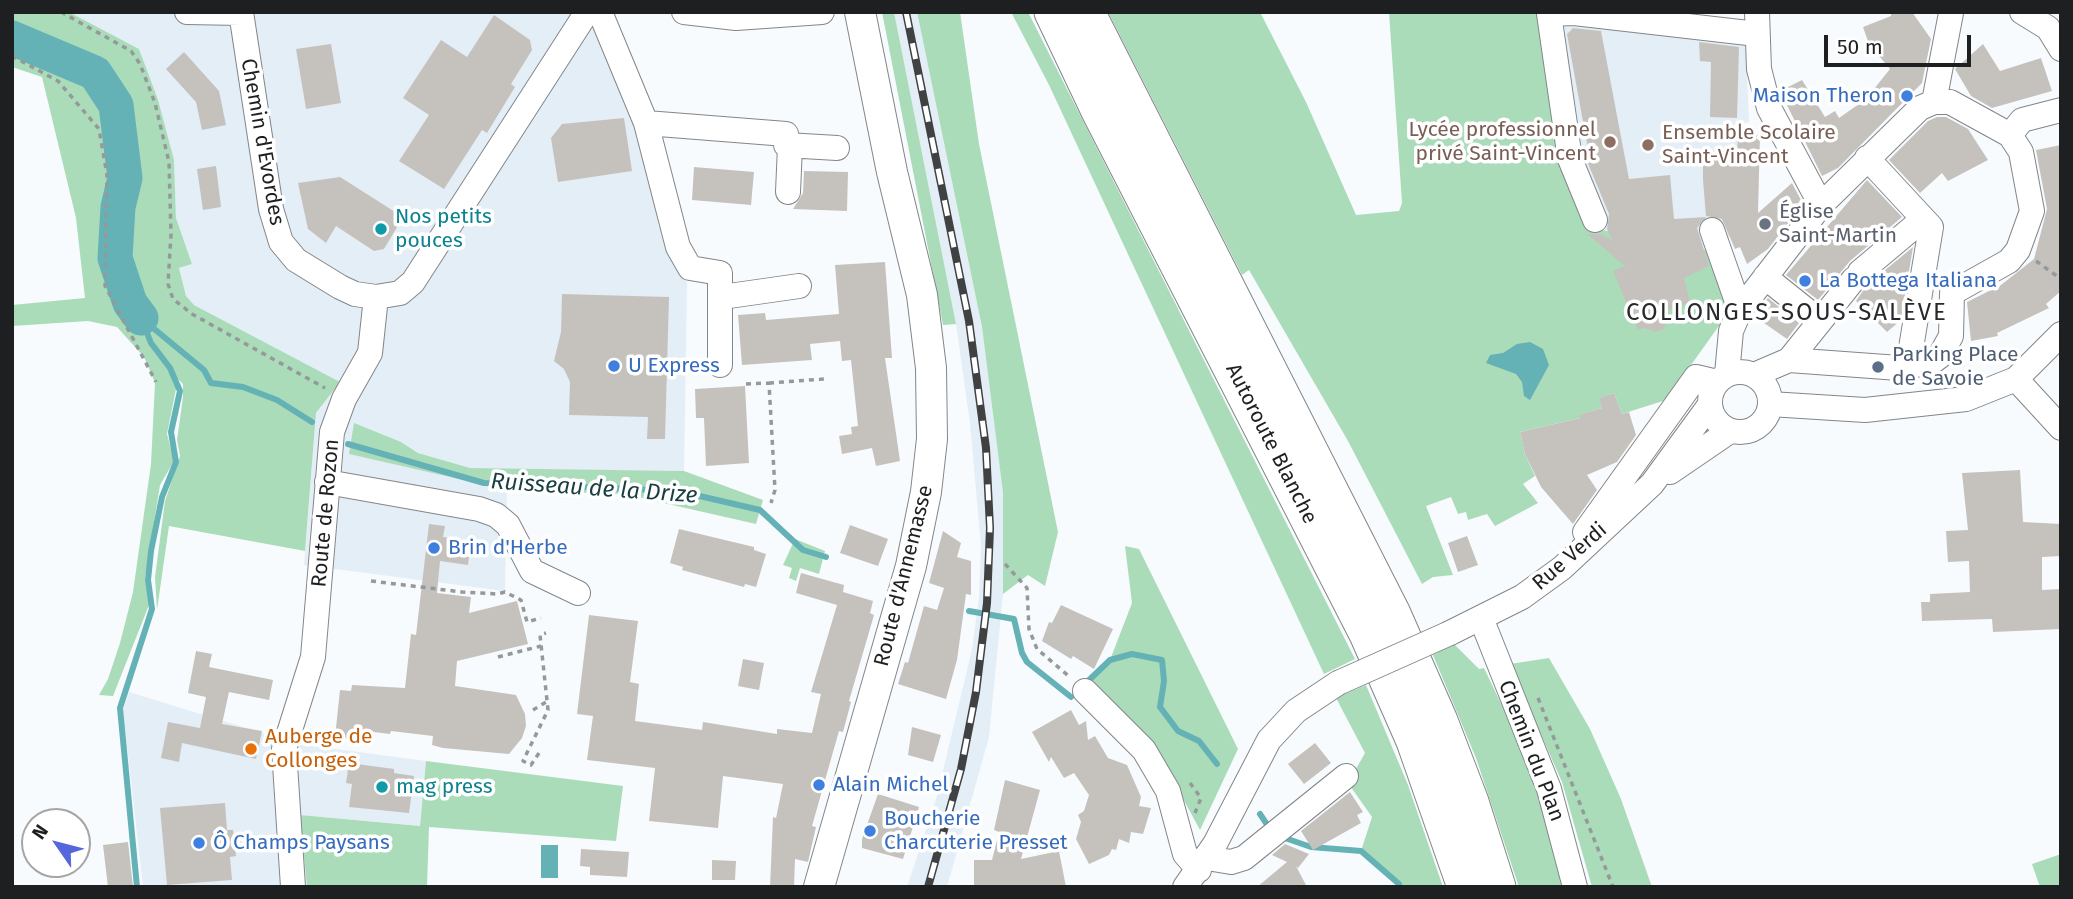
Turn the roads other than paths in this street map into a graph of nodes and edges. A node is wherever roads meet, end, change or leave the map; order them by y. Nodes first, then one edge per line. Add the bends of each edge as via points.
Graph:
1 (187, 12) edge
2 (587, 12) edge
3 (600, 12) edge
4 (684, 12) edge
5 (822, 12) edge
6 (860, 12) edge
7 (1052, 12) edge
8 (1087, 12) edge
9 (2022, 12) edge
10 (241, 13) edge
11 (1951, 13) edge
12 (1757, 23) edge
13 (2061, 49) edge
14 (1934, 102) junction
15 (2061, 110) edge
16 (646, 123) junction
17 (790, 146) junction
18 (837, 148) dead end
19 (2012, 149) junction
20 (1867, 158) junction
21 (788, 192) dead end
22 (1821, 205) junction
23 (1595, 220) dead end
24 (1934, 223) junction
25 (1712, 230) dead end
26 (1765, 277) junction
27 (799, 286) dead end
28 (722, 291) junction
29 (376, 297) junction
30 (1740, 310) junction
31 (1820, 321) junction
32 (2061, 334) edge
33 (1789, 360) junction
34 (720, 365) dead end
35 (1908, 366) junction
36 (1754, 375) junction
37 (1722, 378) junction
38 (2016, 379) junction
39 (1770, 404) junction
40 (1709, 406) junction
41 (2061, 428) edge
42 (1730, 431) junction
43 (327, 482) junction
44 (1652, 484) junction
45 (1562, 568) junction
46 (578, 593) dead end
47 (1481, 618) junction
48 (1085, 691) road end
49 (1346, 776) dead end
50 (1194, 877) edge
51 (293, 887) edge
52 (819, 887) edge
53 (1465, 887) edge
54 (1498, 887) edge
55 (1575, 887) edge

1 - 10 street
2 - 29 street via 414,282 400,293
3 - 16 street
4 - 5 street via 736,18
6 - 52 main road, Route d'Annemasse via 922,295 931,368 932,439 925,503 911,566
7 - 53 highway, Autoroute Blanche via 1367,634 1414,741
8 - 54 highway, Autoroute Blanche via 1393,614 1471,802
9 - 13 street via 2048,28
10 - 29 street, Chemin d'Evordes via 271,209 281,242 296,260 331,282 355,294
11 - 14 street
12 - 22 street via 1759,69 1771,114
12 - 23 street via 1549,14 1570,159
14 - 19 street via 1961,106
14 - 20 street via 1920,108
15 - 19 street via 2022,120
16 - 17 street via 786,134
16 - 28 street via 677,247 690,268 720,273
17 - 18 street
17 - 21 street
19 - 35 street via 2032,211 2018,250 1991,273 1956,286 1951,336 1945,350 1937,359
20 - 22 street
20 - 24 street
22 - 26 street
24 - 31 street via 1857,275
24 - 35 street
25 - 30 street
26 - 30 street
26 - 31 street
27 - 28 street
28 - 34 street
29 - 43 street, Route de Rozon via 373,344 332,432
30 - 37 street
31 - 33 street
32 - 38 street
33 - 35 street
33 - 36 street
36 - 37 street via 1741,372
36 - 39 street via 1768,390
37 - 40 street via 1710,393
37 - 45 street via 1696,377
38 - 39 street via 1976,397 1916,407 1865,410
38 - 41 street
39 - 42 street via 1760,425 1746,432
40 - 42 street via 1714,419
40 - 44 street, Rue Verdi
42 - 44 street, Rue Verdi
43 - 46 street via 496,515 508,524 532,571
43 - 51 street, Route de Rozon via 313,657 284,749
44 - 45 street, Rue Verdi
45 - 47 street, Rue Verdi via 1522,597
47 - 50 street, Rue Verdi, bridge via 1338,683 1296,711 1269,740
47 - 55 street, Chemin du Plan via 1547,782
48 - 50 street via 1144,750 1168,791
49 - 50 street via 1244,858

